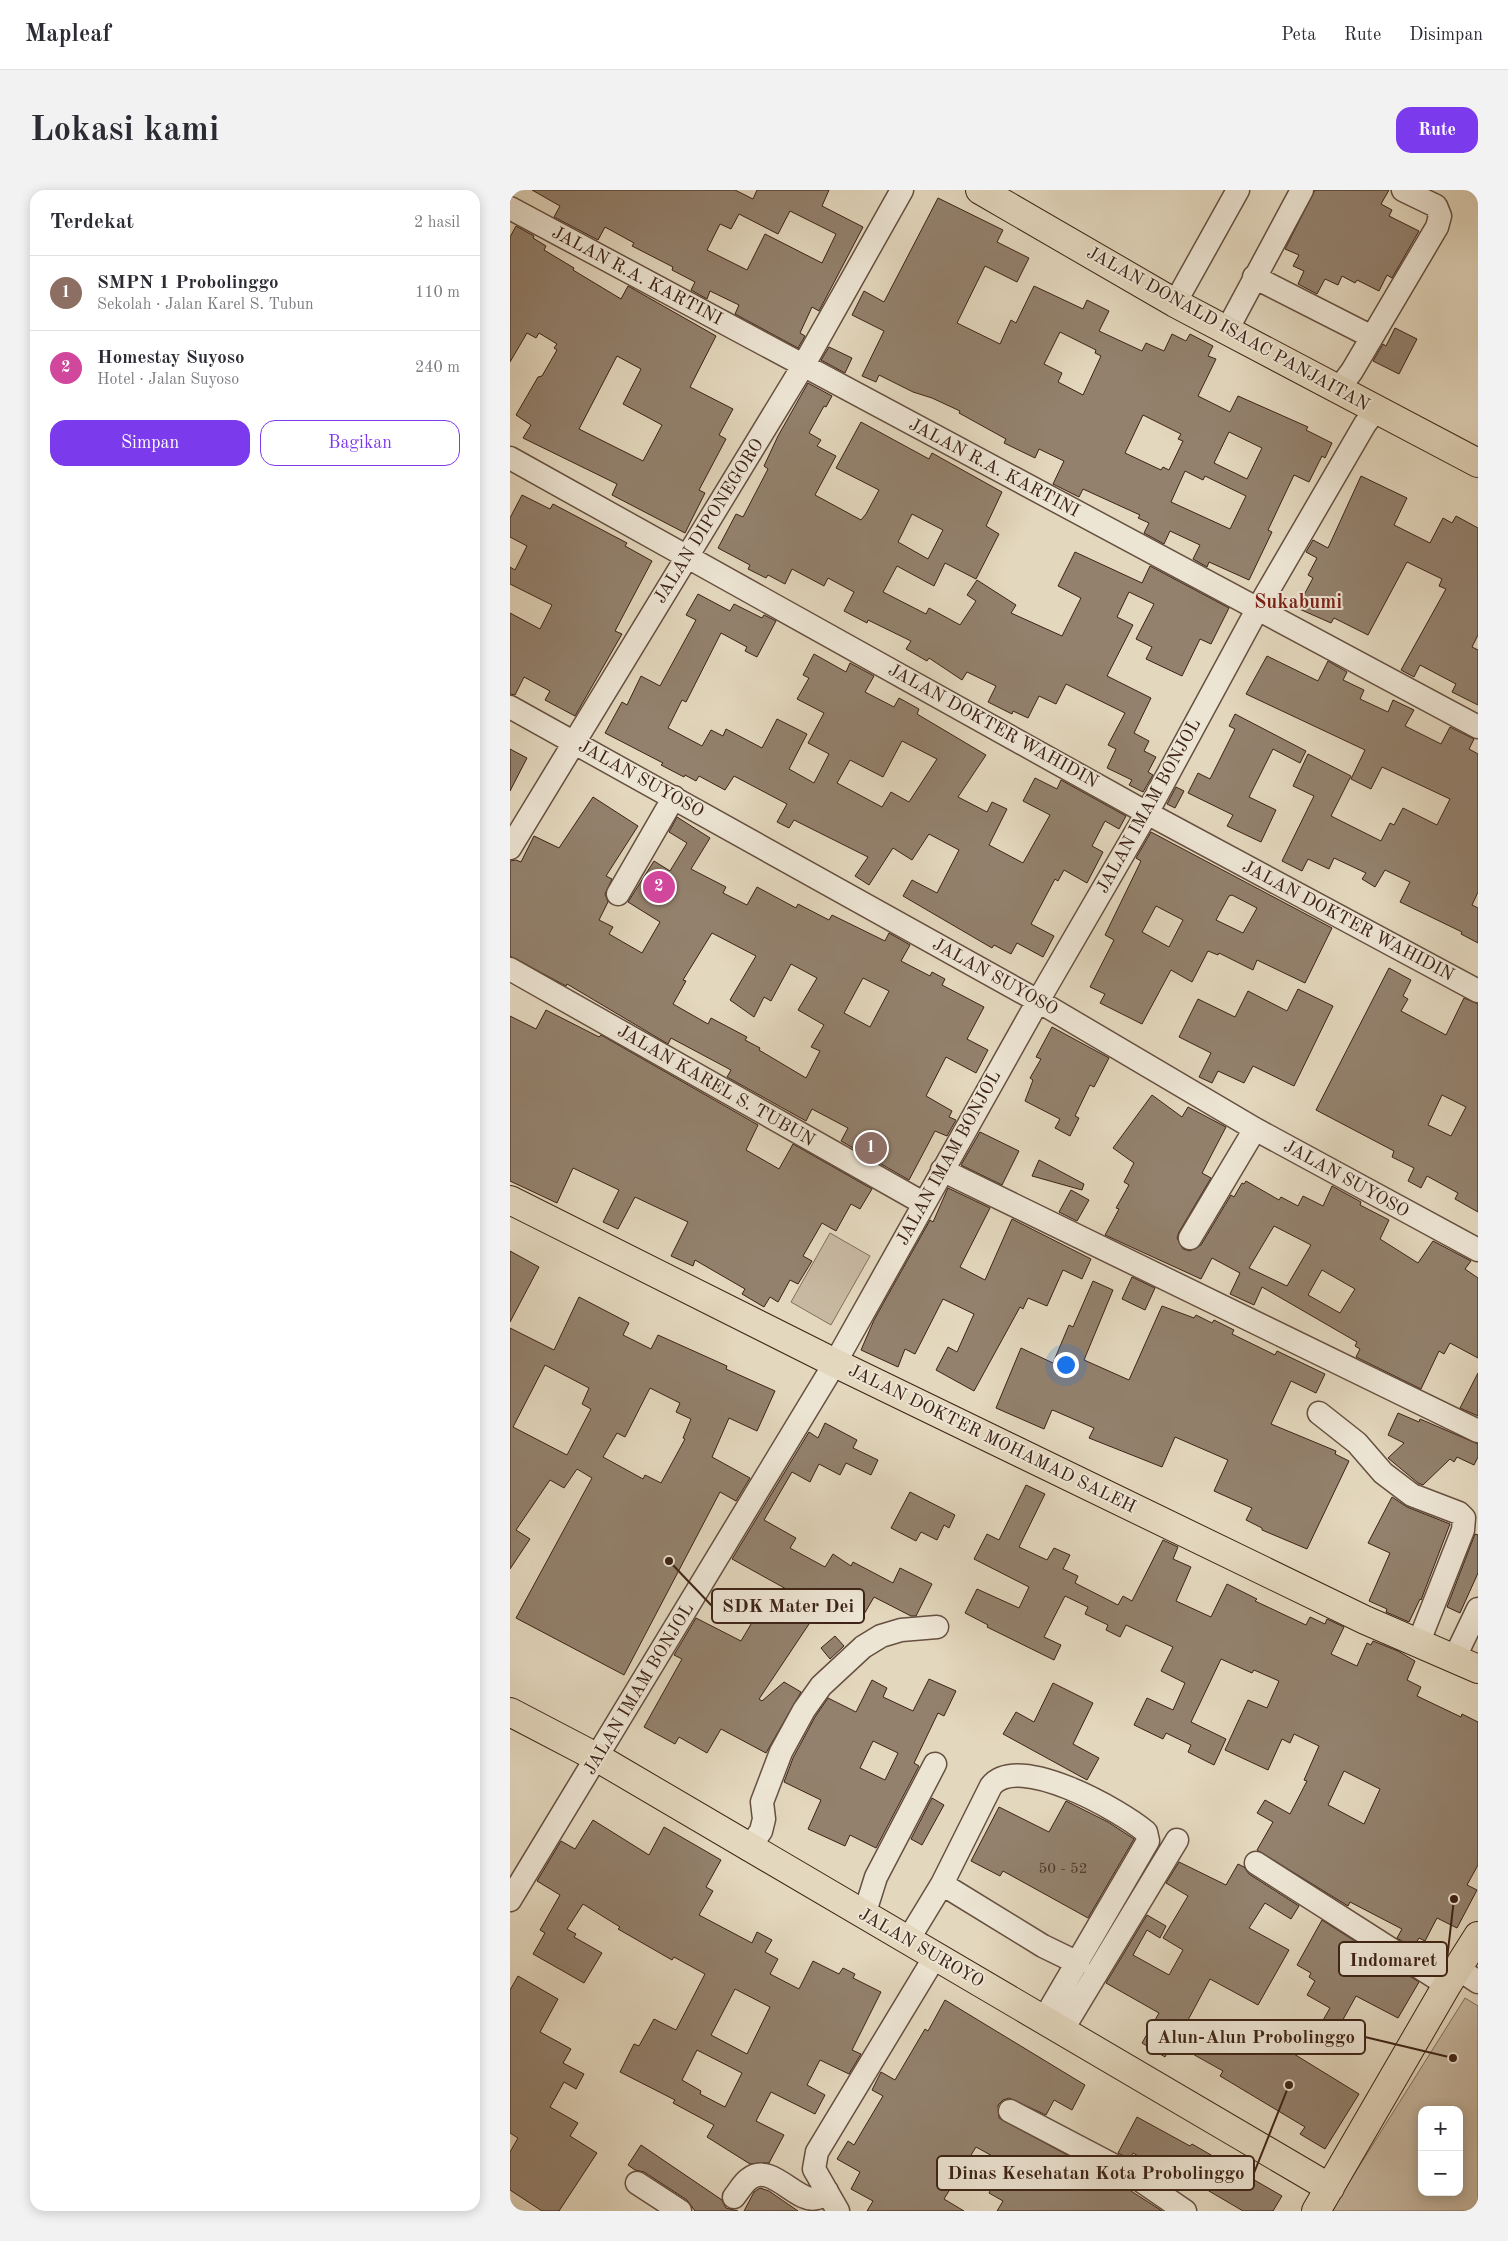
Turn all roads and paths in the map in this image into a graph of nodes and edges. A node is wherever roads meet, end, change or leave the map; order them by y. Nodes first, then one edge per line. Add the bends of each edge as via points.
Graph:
1 (902, 190) edge
2 (980, 190) edge
3 (1238, 190) edge
4 (1302, 190) edge
5 (1403, 190) edge
6 (510, 208) edge
7 (1254, 277) junction
8 (1175, 303) junction
9 (1227, 330) junction
10 (1372, 337) junction
11 (804, 366) junction
12 (1338, 390) junction
13 (1372, 415) junction
14 (510, 458) edge
15 (1478, 462) edge
16 (688, 555) junction
17 (1258, 608) junction
18 (510, 707) edge
19 (1478, 727) edge
20 (573, 741) junction
21 (674, 797) junction
22 (1147, 813) junction
23 (510, 848) edge
24 (618, 894) dead end
25 (510, 969) edge
26 (1478, 991) edge
27 (1038, 1001) junction
28 (1255, 1129) junction
29 (942, 1170) junction
30 (510, 1200) edge
31 (923, 1204) junction
32 (1190, 1238) dead end
33 (1478, 1250) edge
34 (835, 1363) junction
35 (1319, 1413) dead end
36 (1478, 1431) edge
37 (1478, 1609) edge
38 (937, 1627) dead end
39 (1418, 1644) junction
40 (1466, 1664) edge
41 (510, 1712) edge
42 (598, 1758) junction
43 (935, 1764) dead end
44 (1176, 1840) dead end
45 (748, 1849) junction
46 (1256, 1863) dead end
47 (942, 1884) junction
48 (510, 1900) edge
49 (864, 1915) junction
50 (1478, 1936) edge
51 (908, 1940) junction
52 (936, 1955) junction
53 (1078, 1963) junction
54 (1461, 1978) edge
55 (1053, 2024) junction
56 (1010, 2112) dead end
57 (637, 2183) dead end
58 (1330, 2188) junction
59 (826, 2191) junction
60 (734, 2197) dead end
61 (680, 2211) edge
62 (838, 2211) edge
63 (1185, 2211) edge
64 (1316, 2211) edge

1 - 11 street, JALAN DIPONEGORO
2 - 8 main road, JALAN DONALD ISAAC PANJAITAN
3 - 8 street
4 - 7 street
5 - 10 street via 1436,206 1440,216 1437,227
6 - 11 street, JALAN R.A. KARTINI
7 - 9 street
7 - 10 street
8 - 9 main road, JALAN DONALD ISAAC PANJAITAN
9 - 12 main road, JALAN DONALD ISAAC PANJAITAN
10 - 12 street
11 - 16 street, JALAN DIPONEGORO
11 - 17 street, JALAN R.A. KARTINI
12 - 13 main road, JALAN DONALD ISAAC PANJAITAN
13 - 15 main road, JALAN DONALD ISAAC PANJAITAN
13 - 17 street, JALAN IMAM BONJOL
14 - 16 street, JALAN DOKTER WAHIDIN
16 - 20 street, JALAN DIPONEGORO
16 - 22 street, JALAN DOKTER WAHIDIN
17 - 19 street, JALAN R.A. KARTINI
17 - 22 street, JALAN IMAM BONJOL
18 - 20 street, JALAN SUYOSO
20 - 21 street, JALAN SUYOSO
20 - 23 street, JALAN DIPONEGORO
21 - 24 street
21 - 27 street, JALAN SUYOSO
22 - 26 street, JALAN DOKTER WAHIDIN
22 - 27 street, JALAN IMAM BONJOL
25 - 31 street, JALAN KAREL S. TUBUN
27 - 28 street, JALAN SUYOSO
27 - 29 street, JALAN IMAM BONJOL
28 - 32 street
28 - 33 street, JALAN SUYOSO
29 - 31 street, JALAN IMAM BONJOL
29 - 36 street
30 - 34 main road, JALAN DOKTER MOHAMAD SALEH
31 - 34 street, JALAN IMAM BONJOL
34 - 39 main road, JALAN DOKTER MOHAMAD SALEH
34 - 42 street, JALAN IMAM BONJOL
35 - 39 street via 1357,1443 1382,1474 1412,1494 1464,1518 1463,1530
37 - 40 street
38 - 45 street via 901,1630 881,1636 821,1686 780,1752 762,1802 764,1819 761,1831
39 - 40 main road, JALAN DOKTER MOHAMAD SALEH
41 - 42 main road, JALAN SUROYO
42 - 45 main road, JALAN SUROYO
42 - 48 street, JALAN IMAM BONJOL
43 - 49 street via 876,1877
44 - 55 street
45 - 49 main road, JALAN SUROYO
46 - 54 street
47 - 51 street
47 - 53 street via 1043,1946
47 - 53 street via 998,1778 1009,1775 1060,1784 1108,1806 1146,1832 1148,1841
49 - 51 main road, JALAN SUROYO
50 - 54 main road
51 - 52 main road, JALAN SUROYO
52 - 55 main road, JALAN SUROYO
52 - 59 street via 817,2152 814,2169
53 - 55 street
54 - 58 main road
55 - 58 main road, JALAN SUROYO
56 - 63 street via 1134,2176
57 - 61 street
58 - 64 main road
59 - 60 street via 817,2198 809,2198 770,2176 759,2174 749,2178
59 - 62 street

